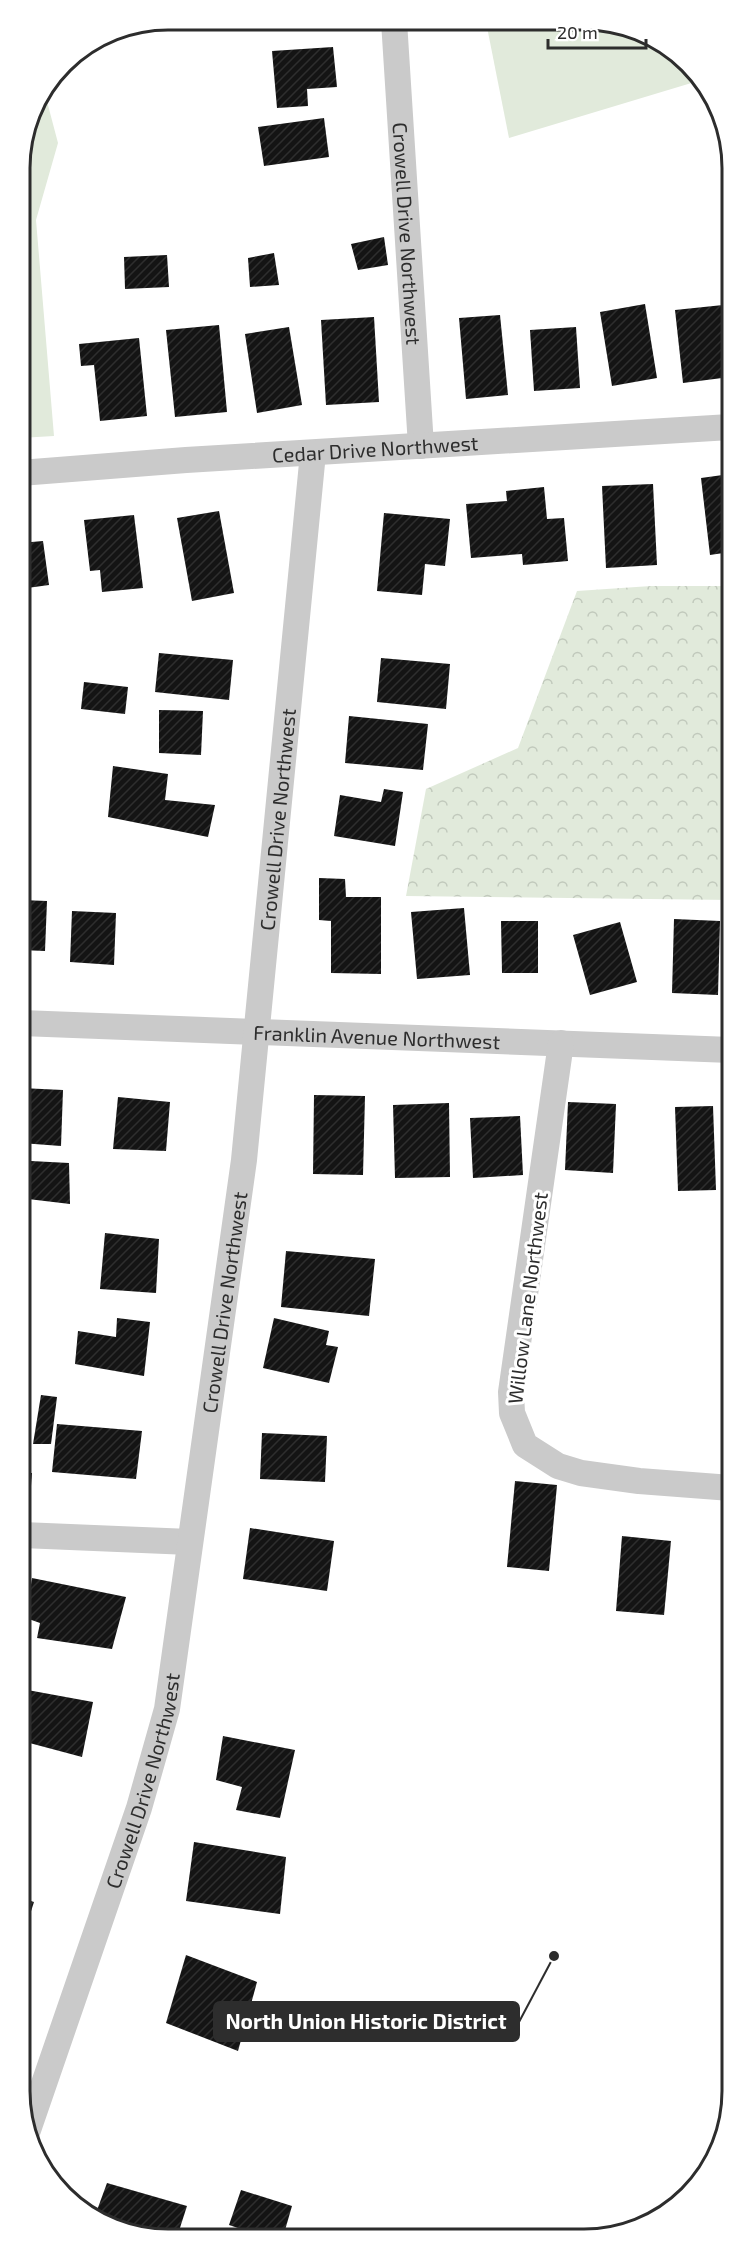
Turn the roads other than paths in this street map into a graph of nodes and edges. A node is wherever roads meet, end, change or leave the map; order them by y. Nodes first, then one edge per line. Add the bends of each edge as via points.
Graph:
1 (395, 30) edge
2 (722, 427) edge
3 (421, 446) junction
4 (313, 453) junction
5 (30, 471) edge
6 (30, 1023) edge
7 (256, 1030) junction
8 (561, 1043) junction
9 (722, 1050) edge
10 (722, 1487) edge
11 (30, 1535) edge
12 (190, 1542) junction
13 (33, 2116) edge

1 - 3 street, Crowell Drive Northwest
2 - 3 street, Cedar Drive Northwest
3 - 4 street, Cedar Drive Northwest
4 - 5 street, Cedar Drive Northwest
4 - 7 street, Crowell Drive Northwest
6 - 7 street, Franklin Avenue Northwest
7 - 8 street, Franklin Avenue Northwest
7 - 12 street, Crowell Drive Northwest via 244,1160
8 - 9 street, Franklin Avenue Northwest
8 - 10 street, Willow Lane Northwest via 511,1392 512,1413 525,1445 558,1466 639,1481
11 - 12 street
12 - 13 street, Crowell Drive Northwest via 167,1709 139,1809

